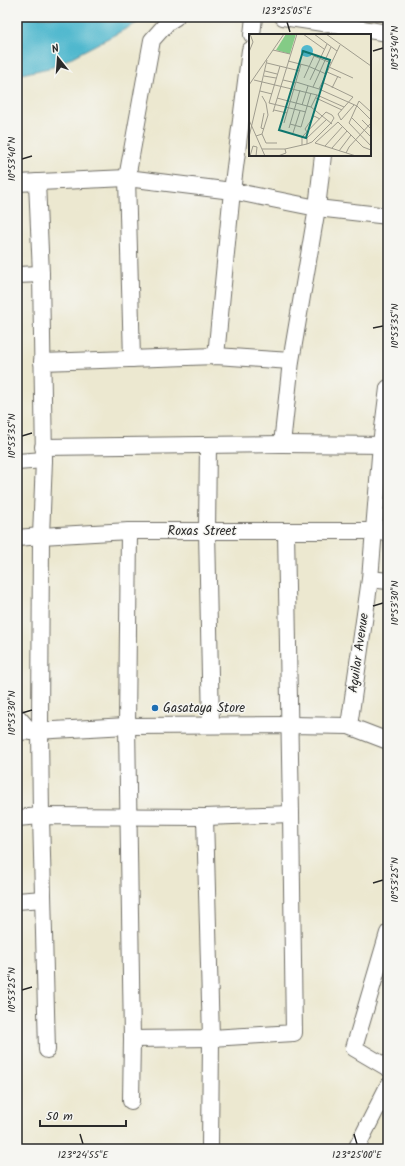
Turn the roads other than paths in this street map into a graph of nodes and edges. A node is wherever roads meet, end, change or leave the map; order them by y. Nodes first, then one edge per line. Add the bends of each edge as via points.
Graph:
1 (176, 17) edge
2 (254, 17) edge
3 (283, 17) edge
4 (340, 26) edge
5 (252, 34) edge
6 (388, 34) edge
7 (249, 58) edge
8 (323, 156) edge
9 (127, 178) junction
10 (37, 182) junction
11 (17, 183) edge
12 (232, 191) junction
13 (317, 208) junction
14 (388, 216) edge
15 (41, 274) junction
16 (17, 275) edge
17 (216, 356) junction
18 (132, 359) junction
19 (291, 361) junction
20 (42, 362) junction
21 (388, 388) edge
22 (282, 444) junction
23 (208, 445) junction
24 (385, 445) edge
25 (43, 453) junction
26 (17, 462) edge
27 (207, 531) junction
28 (286, 531) junction
29 (129, 532) junction
30 (381, 532) edge
31 (41, 536) junction
32 (17, 538) edge
33 (370, 579) junction
34 (388, 581) edge
35 (17, 716) edge
36 (210, 725) junction
37 (290, 725) junction
38 (127, 726) junction
39 (349, 726) junction
40 (29, 731) edge
41 (388, 742) edge
42 (291, 814) junction
43 (41, 816) junction
44 (128, 816) junction
45 (205, 817) junction
46 (17, 818) edge
47 (43, 899) junction
48 (17, 901) edge
49 (388, 933) edge
50 (211, 1038) junction
51 (132, 1039) junction
52 (47, 1050) dead end
53 (388, 1068) edge
54 (388, 1086) edge
55 (131, 1101) dead end
56 (210, 1148) dead end
57 (356, 1149) edge

1 - 9 street via 152,40
2 - 5 street
3 - 4 street
4 - 6 street
7 - 12 street
8 - 13 street
9 - 10 street
9 - 12 street
9 - 18 street
10 - 11 street
10 - 15 street
12 - 13 street
12 - 17 street
13 - 14 street
13 - 19 street
15 - 16 street
15 - 20 street
17 - 18 street
17 - 19 street
18 - 20 street
19 - 22 street
20 - 25 street
21 - 24 street, Aguilar Avenue
22 - 23 street
22 - 24 street
23 - 25 street
23 - 27 street
24 - 30 street, Aguilar Avenue
25 - 26 street
25 - 31 street
27 - 28 street, Roxas Street
27 - 29 street, Roxas Street
27 - 36 street
28 - 30 street, Roxas Street
28 - 37 street
29 - 31 street, Roxas Street
29 - 38 street
30 - 33 street, Aguilar Avenue
31 - 32 street, Roxas Street
31 - 40 street
33 - 34 street
33 - 39 street, Aguilar Avenue
35 - 40 street
36 - 37 street
36 - 38 street
37 - 39 street
37 - 42 street
38 - 40 street
38 - 44 street
39 - 41 street
40 - 43 street
42 - 45 street
42 - 50 street via 294,1033
43 - 44 street
43 - 46 street
43 - 47 street
44 - 45 street
44 - 51 street
45 - 50 street
47 - 48 street
47 - 52 street
49 - 53 street via 354,1048
50 - 51 street
50 - 56 street
51 - 55 street
54 - 57 street

